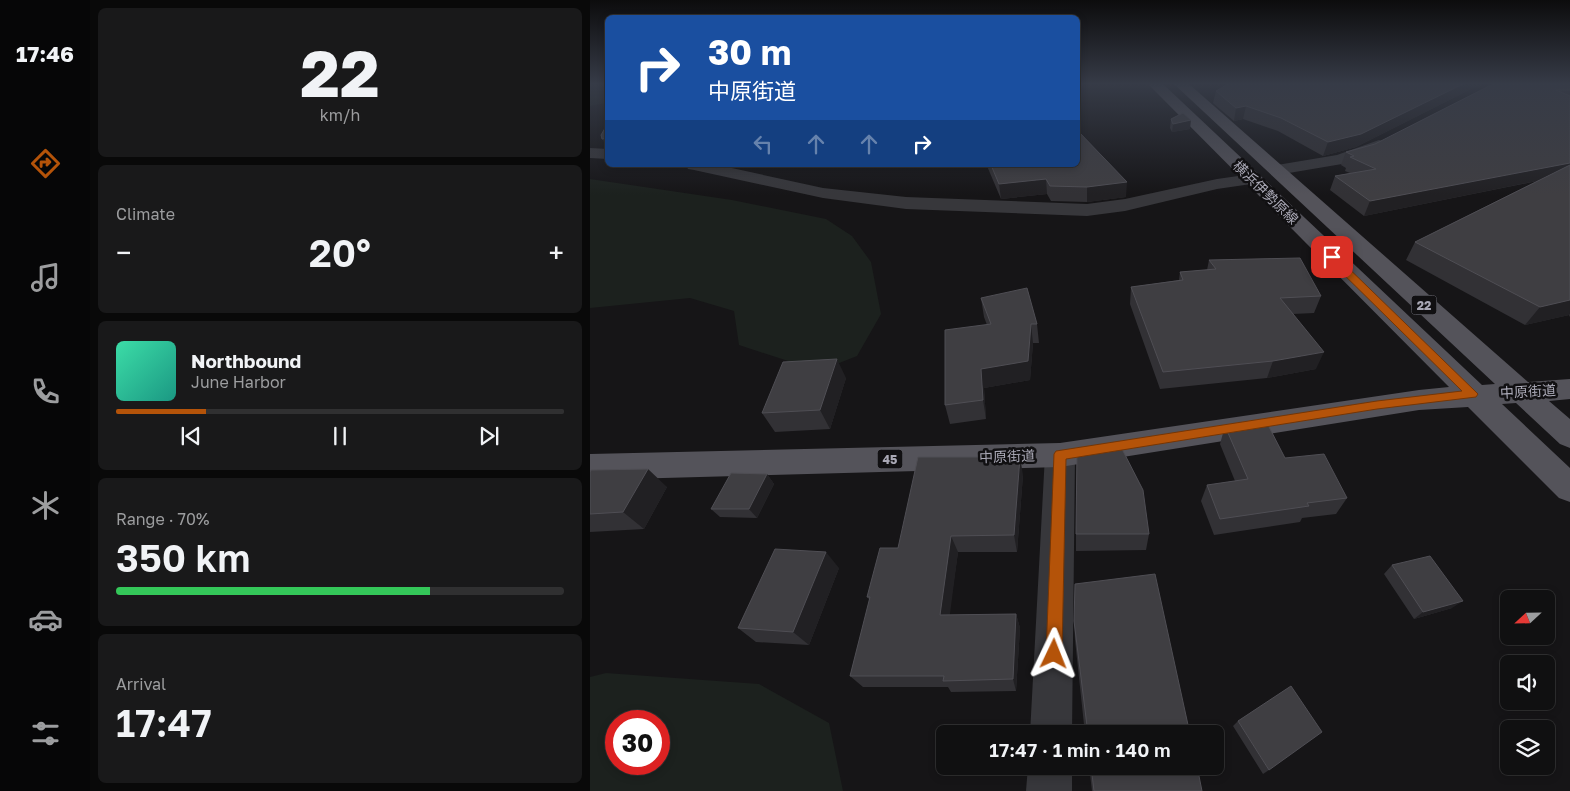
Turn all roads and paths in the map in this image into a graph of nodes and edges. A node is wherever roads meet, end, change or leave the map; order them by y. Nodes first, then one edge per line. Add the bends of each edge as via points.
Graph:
1 (1193, 121) edge
2 (1222, 121) edge
3 (1389, 139) edge
4 (590, 153) edge
5 (605, 154) edge
6 (703, 167) edge
7 (1277, 170) junction
8 (1252, 179) junction
9 (1570, 389) edge
10 (1519, 391) junction
11 (1472, 394) junction
12 (1570, 436) edge
13 (1060, 454) junction
14 (590, 467) edge
15 (1570, 488) edge
16 (1051, 725) edge
17 (1050, 775) edge
18 (1050, 791) edge

1 - 8 main road, 横浜伊勢原線 / 22
2 - 7 main road, 横浜伊勢原線 / 22
3 - 7 street via 1363,153
4 - 5 street
6 - 8 street via 823,193 906,203 1088,210
7 - 10 main road, 横浜伊勢原線 / 22
8 - 11 main road, 横浜伊勢原線 / 22
9 - 10 main road, 中原街道 / 45
10 - 11 main road, 中原街道 / 45
10 - 12 main road, 横浜伊勢原線 / 22
11 - 13 main road, 中原街道 / 45 via 1377,405
11 - 15 main road, 横浜伊勢原線 / 22
13 - 14 main road, 中原街道 / 45
13 - 16 street
17 - 18 street

